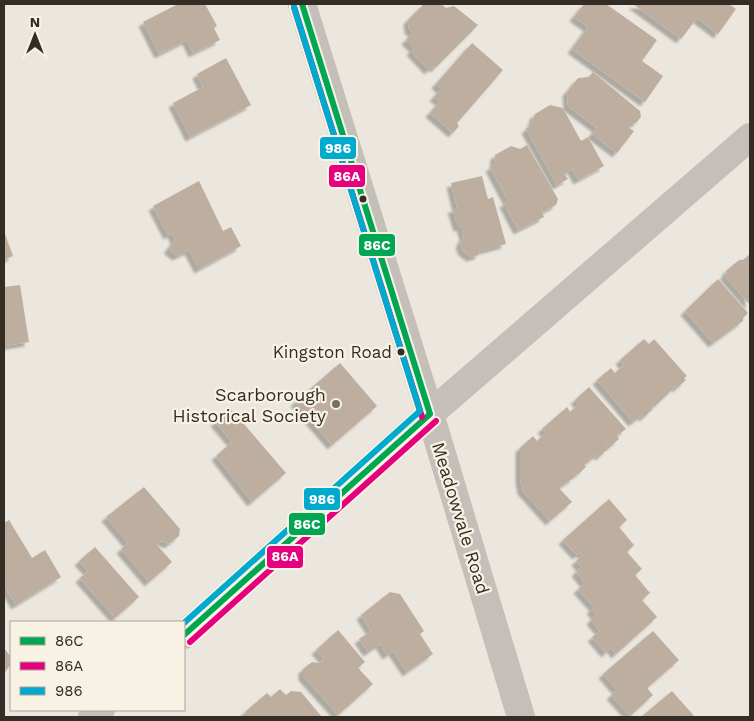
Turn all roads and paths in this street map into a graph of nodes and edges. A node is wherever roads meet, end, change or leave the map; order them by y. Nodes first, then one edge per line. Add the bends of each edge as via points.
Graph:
1 (302, 4) edge
2 (750, 137) edge
3 (430, 414) junction
4 (185, 634) edge
5 (521, 717) edge

1 - 3 street, Meadowvale Road
2 - 3 street
3 - 4 street
3 - 5 street, Meadowvale Road

